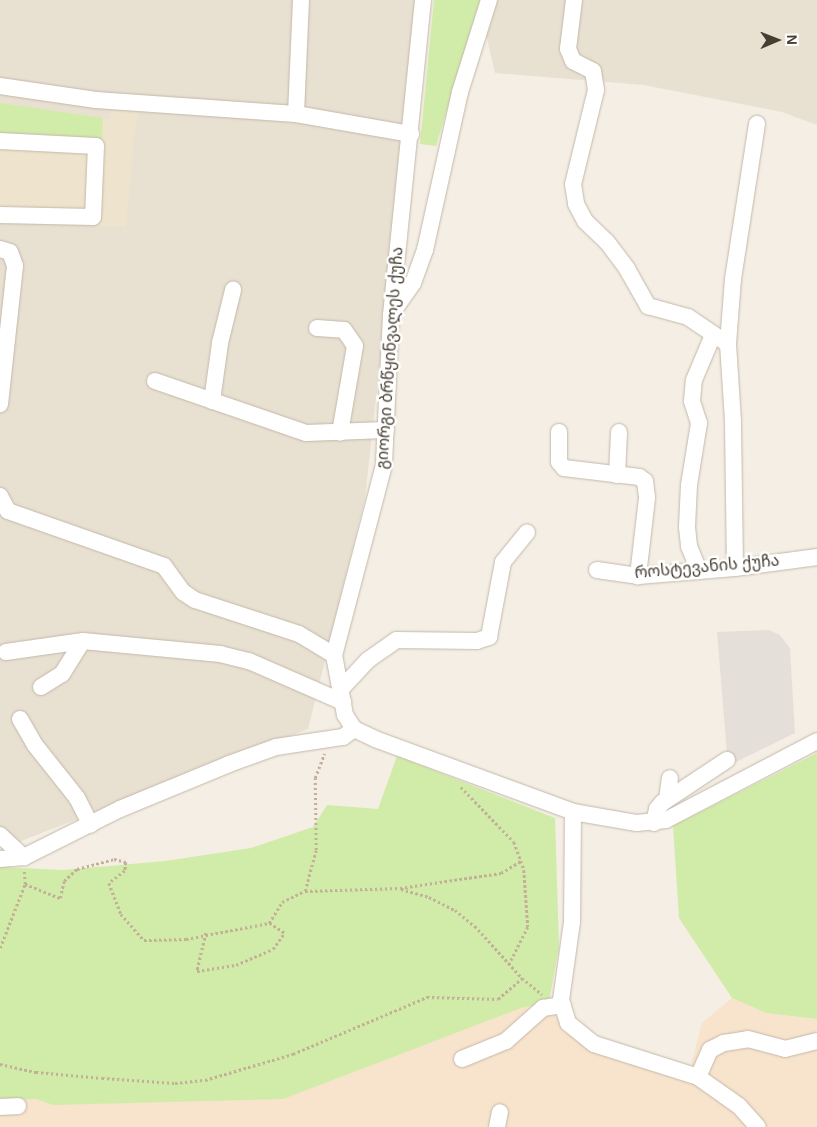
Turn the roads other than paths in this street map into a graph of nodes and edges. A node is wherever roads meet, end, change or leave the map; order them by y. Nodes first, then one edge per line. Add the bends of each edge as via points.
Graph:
1 (302, 0) edge
2 (423, 0) edge
3 (489, 0) edge
4 (574, 0) edge
5 (0, 86) edge
6 (296, 114) junction
7 (757, 124) dead end
8 (411, 134) junction
9 (0, 141) edge
10 (0, 215) edge
11 (0, 249) edge
12 (233, 290) dead end
13 (391, 315) junction
14 (317, 328) dead end
15 (713, 334) junction
16 (728, 344) junction
17 (155, 381) dead end
18 (212, 401) junction
19 (0, 404) edge
20 (386, 430) junction
21 (559, 432) dead end
22 (619, 432) dead end
23 (340, 433) junction
24 (617, 475) junction
25 (0, 496) edge
26 (527, 532) dead end
27 (817, 557) edge
28 (735, 568) junction
29 (596, 570) dead end
30 (699, 571) junction
31 (638, 576) junction
32 (83, 641) junction
33 (6, 652) dead end
34 (334, 655) junction
35 (41, 687) dead end
36 (342, 696) junction
37 (20, 719) dead end
38 (354, 729) junction
39 (817, 741) edge
40 (727, 760) dead end
41 (670, 778) dead end
42 (667, 799) junction
43 (573, 812) junction
44 (654, 823) junction
45 (91, 825) junction
46 (0, 835) edge
47 (24, 857) junction
48 (0, 859) edge
49 (563, 1005) junction
50 (817, 1041) edge
51 (462, 1059) dead end
52 (698, 1077) junction
53 (18, 1106) dead end
54 (0, 1107) edge
55 (758, 1127) edge

1 - 6 street
2 - 8 street, გიორგი ბრწყინვალეს ქუჩა
3 - 13 street via 460,92 425,250 413,283
4 - 15 street via 568,49 573,60 593,71 596,90 573,184 576,204 585,221 627,268 648,306 688,317
5 - 6 street via 96,100
6 - 8 street
7 - 16 street via 733,280
8 - 13 street, გიორგი ბრწყინვალეს ქუჩა
9 - 10 street via 96,146 93,217
11 - 19 street via 10,252 15,266
12 - 18 street via 220,343
13 - 20 street, გიორგი ბრწყინვალეს ქუჩა
14 - 23 street via 344,330 355,346
15 - 16 street
15 - 30 street via 694,380 692,400 699,424 689,485 687,527
16 - 28 street via 733,421
17 - 18 street
18 - 23 street via 306,432
20 - 23 street
20 - 34 street, გიორგი ბრწყინვალეს ქუჩა via 384,465
21 - 24 street via 560,466
22 - 24 street
24 - 31 street via 639,477 648,487
25 - 34 street via 8,511 164,566 183,592 195,600 299,634
26 - 36 street via 502,562 489,637 477,641 398,640 368,660
27 - 28 street, როსტევანის ქუჩა
28 - 30 street, როსტევანის ქუჩა
29 - 31 street, როსტევანის ქუჩა
30 - 31 street, როსტევანის ქუჩა
32 - 33 street
32 - 35 street via 62,674
32 - 36 street via 220,654
34 - 36 street, გიორგი ბრწყინვალეს ქუჩა
36 - 38 street, გიორგი ბრწყინვალეს ქუჩა
37 - 45 street via 35,746 77,798
38 - 43 street
38 - 45 street via 344,737 276,747 239,760 120,809
39 - 44 street via 666,820
40 - 42 street
41 - 42 street
42 - 44 street via 657,809
43 - 44 street
43 - 49 street via 572,922
45 - 47 street
46 - 47 street
47 - 48 street
49 - 51 street via 543,1008 506,1041
49 - 52 street via 568,1023 594,1044
50 - 52 street via 785,1049 748,1039 724,1043 710,1050
52 - 55 street via 740,1106
53 - 54 street

